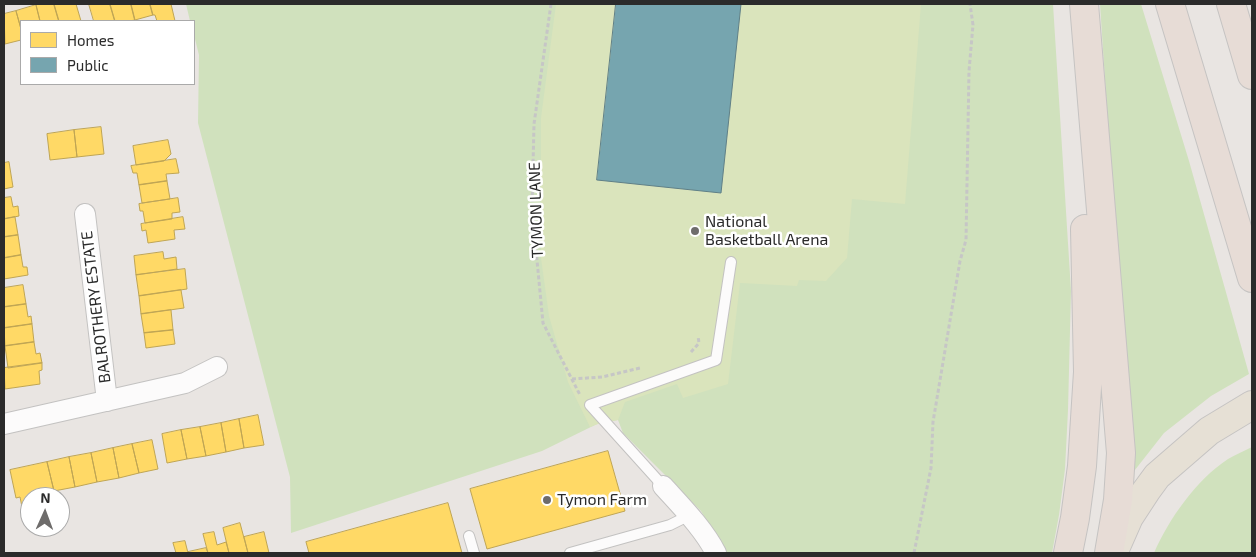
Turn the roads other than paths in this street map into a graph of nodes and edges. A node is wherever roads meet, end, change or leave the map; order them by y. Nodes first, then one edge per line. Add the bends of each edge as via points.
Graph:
1 (1084, 4) edge
2 (1170, 4) edge
3 (1231, 4) edge
4 (1252, 75) edge
5 (1092, 101) junction
6 (85, 214) dead end
7 (731, 262) dead end
8 (1252, 278) edge
9 (217, 367) dead end
10 (107, 401) junction
11 (1246, 408) edge
12 (4, 424) edge
13 (663, 486) joint
14 (690, 515) junction
15 (469, 536) dead end
16 (474, 553) edge
17 (570, 553) edge
18 (716, 553) edge
19 (1068, 553) edge
20 (1111, 553) edge

1 - 5 highway
2 - 8 highway
3 - 4 highway
5 - 19 highway via 1085,208 1088,372 1082,466
5 - 20 highway via 1121,453
6 - 10 street, BALROTHERY ESTATE
7 - 13 lane via 716,360 590,405
9 - 10 street, BALROTHERY ESTATE via 185,383
10 - 12 street, BALROTHERY ESTATE
11 - 20 main road via 1209,431 1157,476 1129,517
13 - 14 street
14 - 17 lane via 670,525
14 - 18 street
15 - 16 lane

